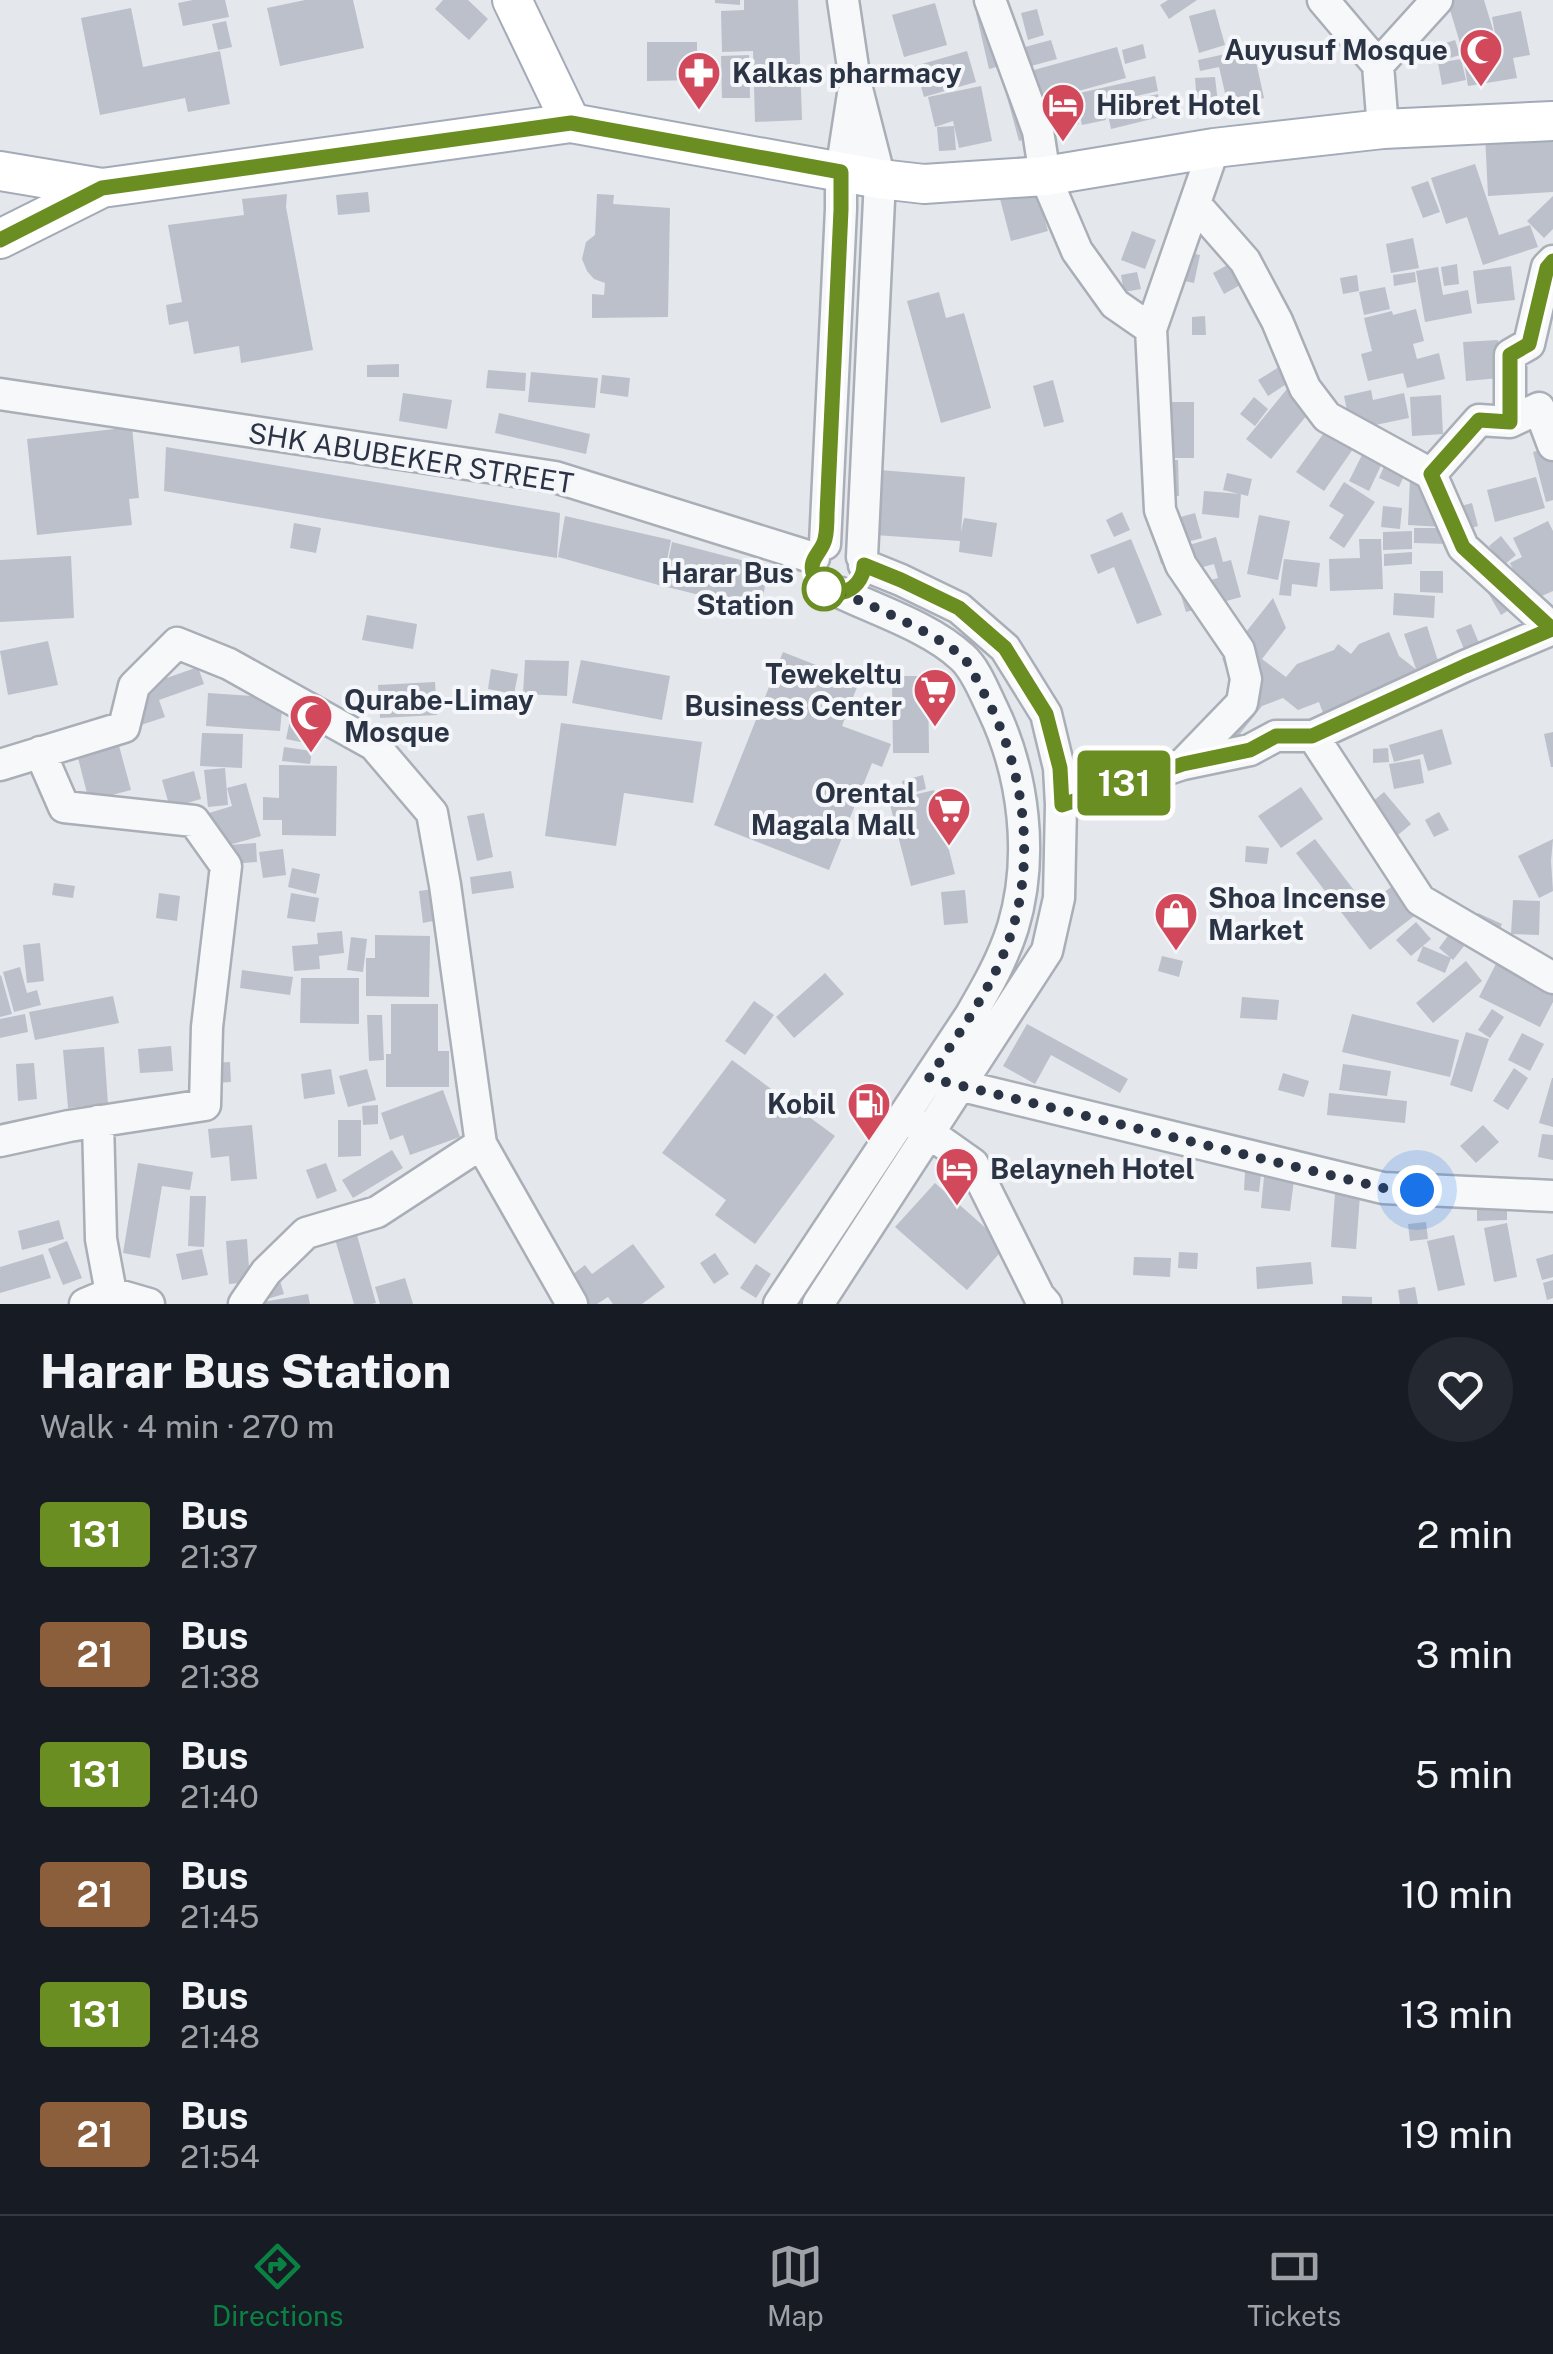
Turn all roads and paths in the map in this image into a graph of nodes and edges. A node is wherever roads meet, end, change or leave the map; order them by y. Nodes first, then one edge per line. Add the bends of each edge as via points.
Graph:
1 (512, 0) edge
2 (843, 0) edge
3 (990, 0) edge
4 (1323, 0) edge
5 (1437, 0) edge
6 (1378, 66) junction
7 (854, 81) junction
8 (1553, 120) edge
9 (571, 123) junction
10 (1382, 129) junction
11 (1214, 148) junction
12 (0, 171) edge
13 (841, 172) junction
14 (1045, 176) junction
15 (880, 179) junction
16 (102, 188) junction
17 (1195, 204) junction
18 (0, 240) edge
19 (1553, 261) edge
20 (1151, 330) junction
21 (834, 373) junction
22 (872, 378) junction
23 (0, 394) edge
24 (1510, 422) junction
25 (1553, 445) edge
26 (1431, 474) junction
27 (819, 551) junction
28 (863, 561) junction
29 (841, 593) junction
30 (1553, 629) edge
31 (1005, 648) junction
32 (976, 679) junction
33 (1312, 736) junction
34 (40, 752) junction
35 (1183, 764) junction
36 (0, 765) edge
37 (1062, 805) junction
38 (1020, 889) junction
39 (1059, 898) junction
40 (1553, 978) edge
41 (929, 1078) junction
42 (960, 1085) junction
43 (98, 1122) junction
44 (916, 1124) junction
45 (0, 1141) edge
46 (481, 1144) junction
47 (1553, 1196) edge
48 (266, 1272) junction
49 (98, 1298) edge
50 (149, 1304) edge
51 (244, 1304) edge
52 (267, 1304) edge
53 (572, 1304) edge
54 (780, 1304) edge
55 (818, 1304) edge
56 (1046, 1304) edge

1 - 9 main road
2 - 7 street
3 - 14 street via 1038,131
4 - 6 street
5 - 6 street
6 - 10 street
7 - 13 street
7 - 15 street
8 - 10 main road
9 - 13 main road
9 - 16 main road
10 - 11 main road
11 - 14 main road
11 - 17 street
12 - 16 main road
13 - 15 main road
13 - 21 street
14 - 15 main road via 924,184
14 - 20 street via 1077,251 1115,304
15 - 22 street
16 - 18 main road
17 - 20 street
17 - 26 street via 1245,262 1304,388 1328,417
19 - 24 street via 1529,344 1510,355
20 - 35 street via 1160,510 1181,565 1239,650 1246,679 1242,704
21 - 22 street
21 - 27 street
22 - 28 street
23 - 27 street, SHK ABUBEKER STREET via 555,477
24 - 25 street via 1539,408
24 - 26 street via 1479,420
26 - 30 street via 1463,547
27 - 28 street via 842,541 858,549
27 - 29 street via 813,575 824,589
28 - 29 street via 856,586
28 - 31 street via 959,608
29 - 32 street via 932,636 965,659
30 - 33 street
31 - 32 street
31 - 37 street via 1046,714
32 - 38 street via 1007,740 1016,775
33 - 35 street via 1276,736 1250,750
33 - 40 street via 1420,900
34 - 36 street
34 - 43 street via 64,806 194,821 226,866 205,1105
34 - 46 street via 124,727 134,686 177,642 374,745 432,813
35 - 37 street
37 - 39 street
38 - 39 street
38 - 41 street via 998,966
39 - 42 street via 1046,951
41 - 42 street
41 - 44 street
42 - 44 street
42 - 47 street via 1383,1188
43 - 45 street
43 - 49 street
44 - 54 street
44 - 55 street
44 - 56 street via 974,1164
46 - 48 street via 377,1212 306,1233
46 - 53 street
48 - 51 street
48 - 52 street
49 - 50 street

